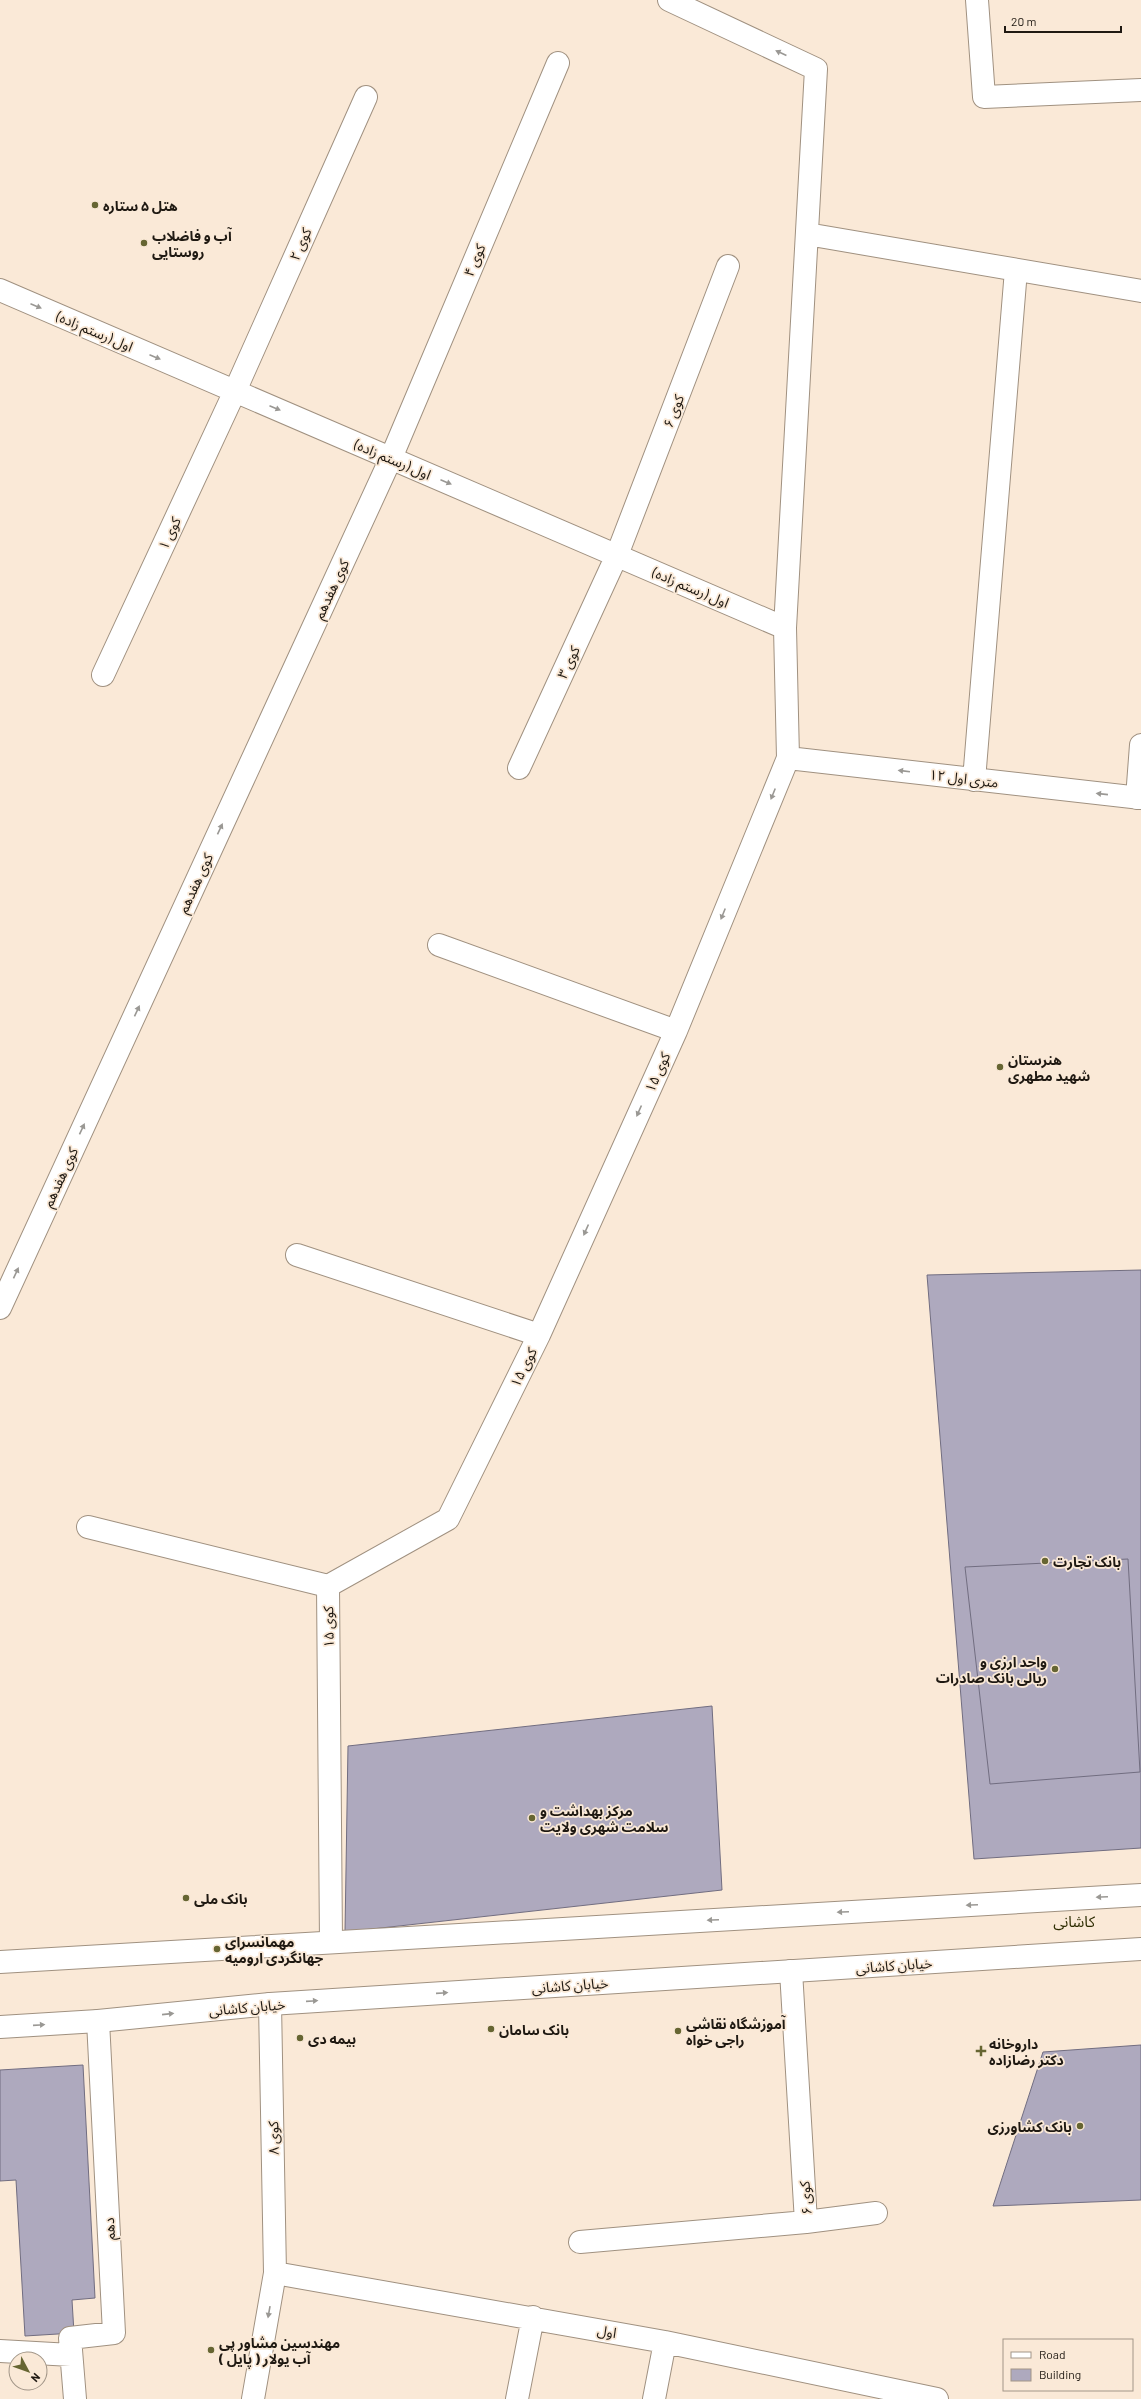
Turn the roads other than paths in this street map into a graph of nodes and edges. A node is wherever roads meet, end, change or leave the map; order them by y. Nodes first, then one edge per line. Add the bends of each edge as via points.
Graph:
1 (669, 0) edge
2 (977, 0) edge
3 (558, 63) dead end
4 (1141, 90) edge
5 (366, 97) dead end
6 (807, 234) junction
7 (728, 266) dead end
8 (1016, 270) junction
9 (0, 290) edge
10 (1141, 291) edge
11 (235, 392) junction
12 (390, 458) junction
13 (617, 555) junction
14 (786, 628) junction
15 (103, 675) dead end
16 (1141, 745) edge
17 (788, 758) junction
18 (519, 768) dead end
19 (974, 780) junction
20 (1139, 798) edge
21 (439, 945) dead end
22 (676, 1031) junction
23 (296, 1256) dead end
24 (0, 1308) edge
25 (539, 1335) junction
26 (88, 1527) dead end
27 (328, 1586) junction
28 (1141, 1895) edge
29 (331, 1942) junction
30 (1141, 1949) edge
31 (0, 1962) edge
32 (791, 1971) junction
33 (270, 2004) junction
34 (98, 2021) junction
35 (0, 2027) edge
36 (876, 2213) dead end
37 (806, 2222) junction
38 (580, 2242) dead end
39 (275, 2273) junction
40 (533, 2318) junction
41 (665, 2342) junction
42 (0, 2350) edge
43 (72, 2355) junction
44 (75, 2399) edge
45 (253, 2399) edge
46 (517, 2399) edge
47 (654, 2399) edge
48 (937, 2399) edge

6 -> 1 street via 816,69
2 - 4 street via 984,97
3 - 12 street, کوی ۴
5 - 11 street, کوی ۲
6 - 8 street
6 - 14 street
7 - 13 street, کوی ۶
8 - 10 street
8 - 19 street
9 -> 11 street, اول (رستم زاده)
11 -> 12 street, اول (رستم زاده)
11 - 15 street, کوی ۱
12 -> 13 street, اول (رستم زاده)
24 -> 12 street, کوی هفدهم
13 - 14 street, اول (رستم زاده)
13 - 18 street, کوی ۳
14 - 17 street
16 - 20 street
19 -> 17 street, ۱۲ متری اول
17 -> 22 street, کوی ۱۵
20 -> 19 street, ۱۲ متری اول
21 - 22 street
22 -> 25 street, کوی ۱۵
23 - 25 street
25 - 27 street, کوی ۱۵ via 448,1519
26 - 27 street
27 - 29 street, کوی ۱۵
28 -> 29 street
29 - 31 street
30 - 32 street, خیابان کاشانی
33 -> 32 street, خیابان کاشانی
32 - 37 street, کوی ۶
34 -> 33 street, خیابان کاشانی
33 - 39 street, کوی ۸
35 -> 34 street, خیابان کاشانی
34 - 43 street, دهم via 114,2333 70,2338
36 - 37 street
37 - 38 street, کوی ۶
39 - 40 street, اول
39 -> 45 street, کوی ۸
40 - 41 street, اول
40 - 46 street
41 - 47 street
41 - 48 street, اول
42 - 43 street
43 - 44 street, دهم

